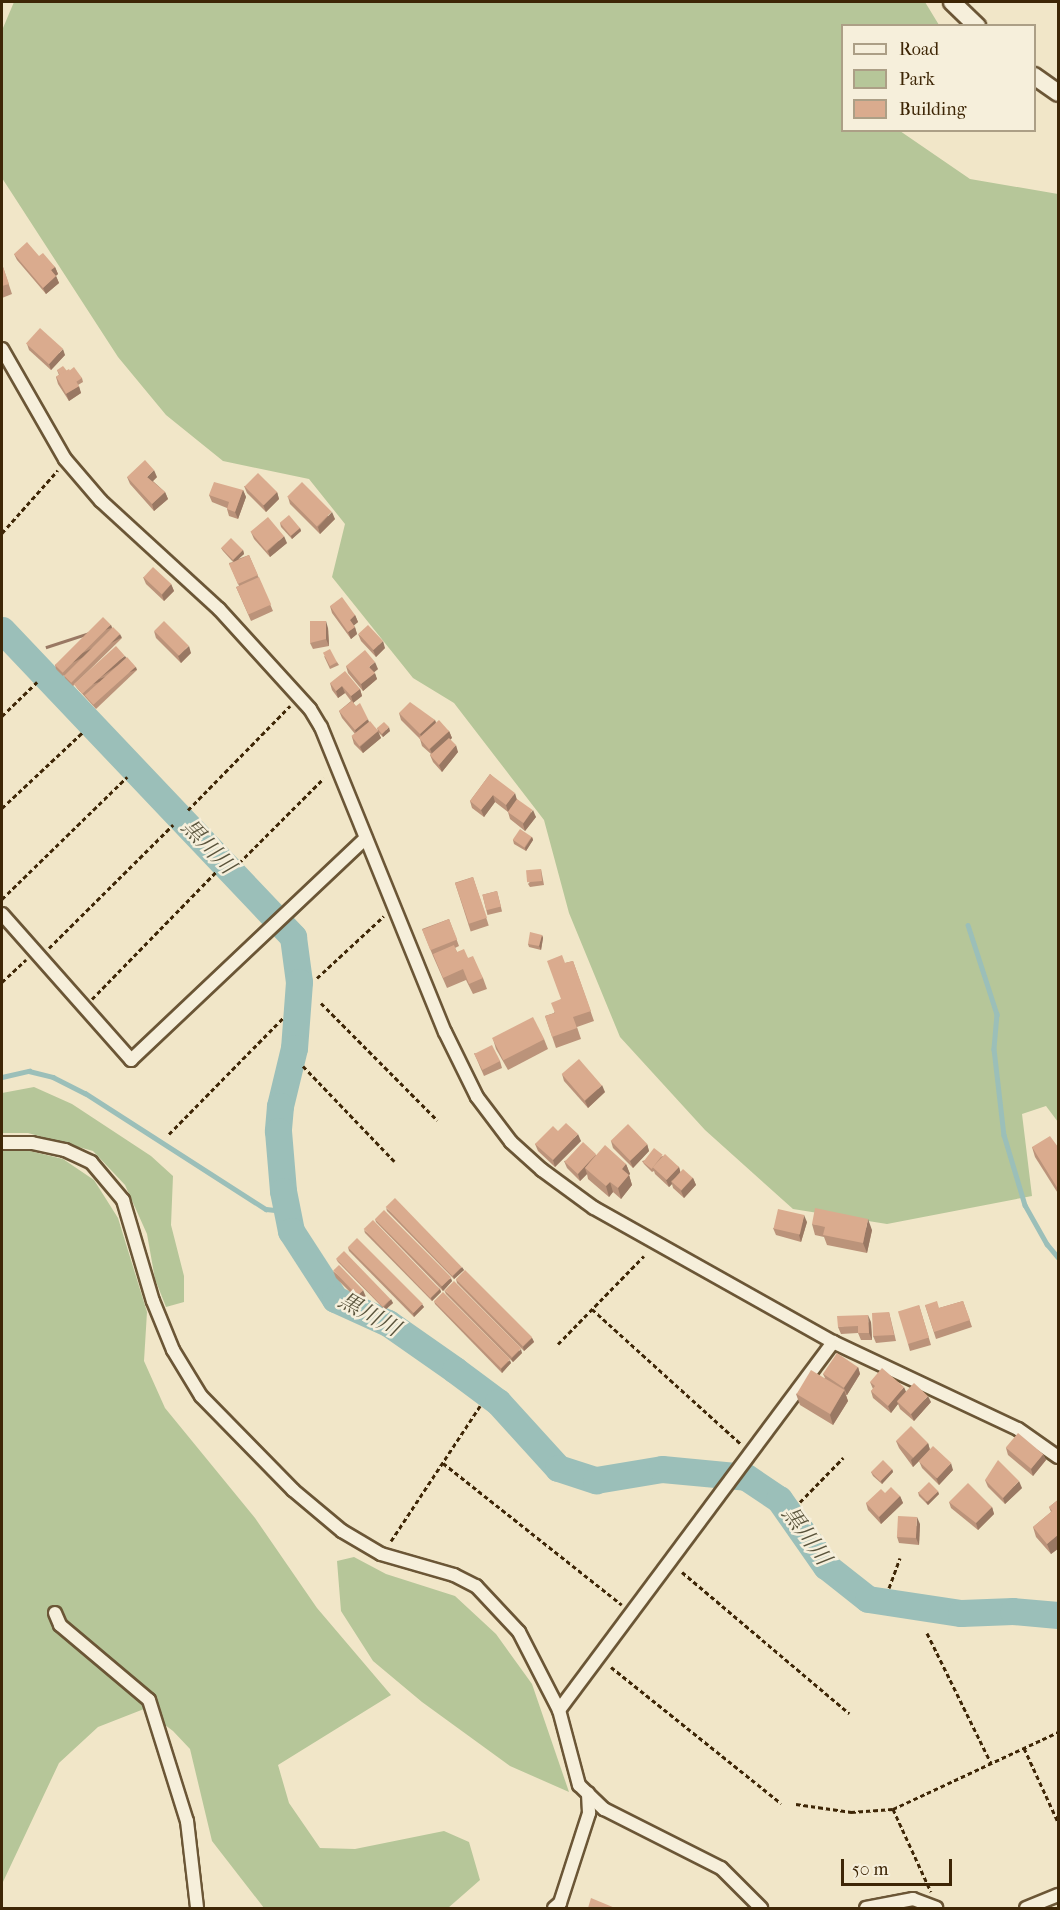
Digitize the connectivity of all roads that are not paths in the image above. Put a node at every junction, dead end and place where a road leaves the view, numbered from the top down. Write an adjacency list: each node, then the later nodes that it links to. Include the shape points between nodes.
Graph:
1 (952, 2): 2 (street)
2 (974, 24)
3 (1036, 77): 4 (street)
4 (1059, 93)
5 (2, 349): 6 (street, via 65,459 93,493 219,609 310,709)
6 (366, 838): 7 (street, via 131,1060); 9 (street, via 464,1073 511,1142 594,1209)
7 (2, 914)
8 (2, 1143): 12 (street, via 32,1143 91,1161 123,1200 153,1301 173,1350 201,1396 293,1490 342,1531 381,1554 454,1575 476,1586 519,1632)
9 (833, 1342): 10 (street, via 1018,1429); 12 (street)
10 (1059, 1457)
11 (55, 1613): 15 (street, via 60,1625 149,1700 187,1821)
12 (559, 1710): 13 (street, via 579,1785)
13 (588, 1793): 16 (street, via 589,1813 560,1903); 17 (street, via 604,1809 721,1868)
14 (1059, 1895): 20 (street)
15 (196, 1908)
16 (554, 1908)
17 (761, 1908)
18 (866, 1908): 19 (street, via 913,1899)
19 (936, 1908)
20 (1026, 1908)

